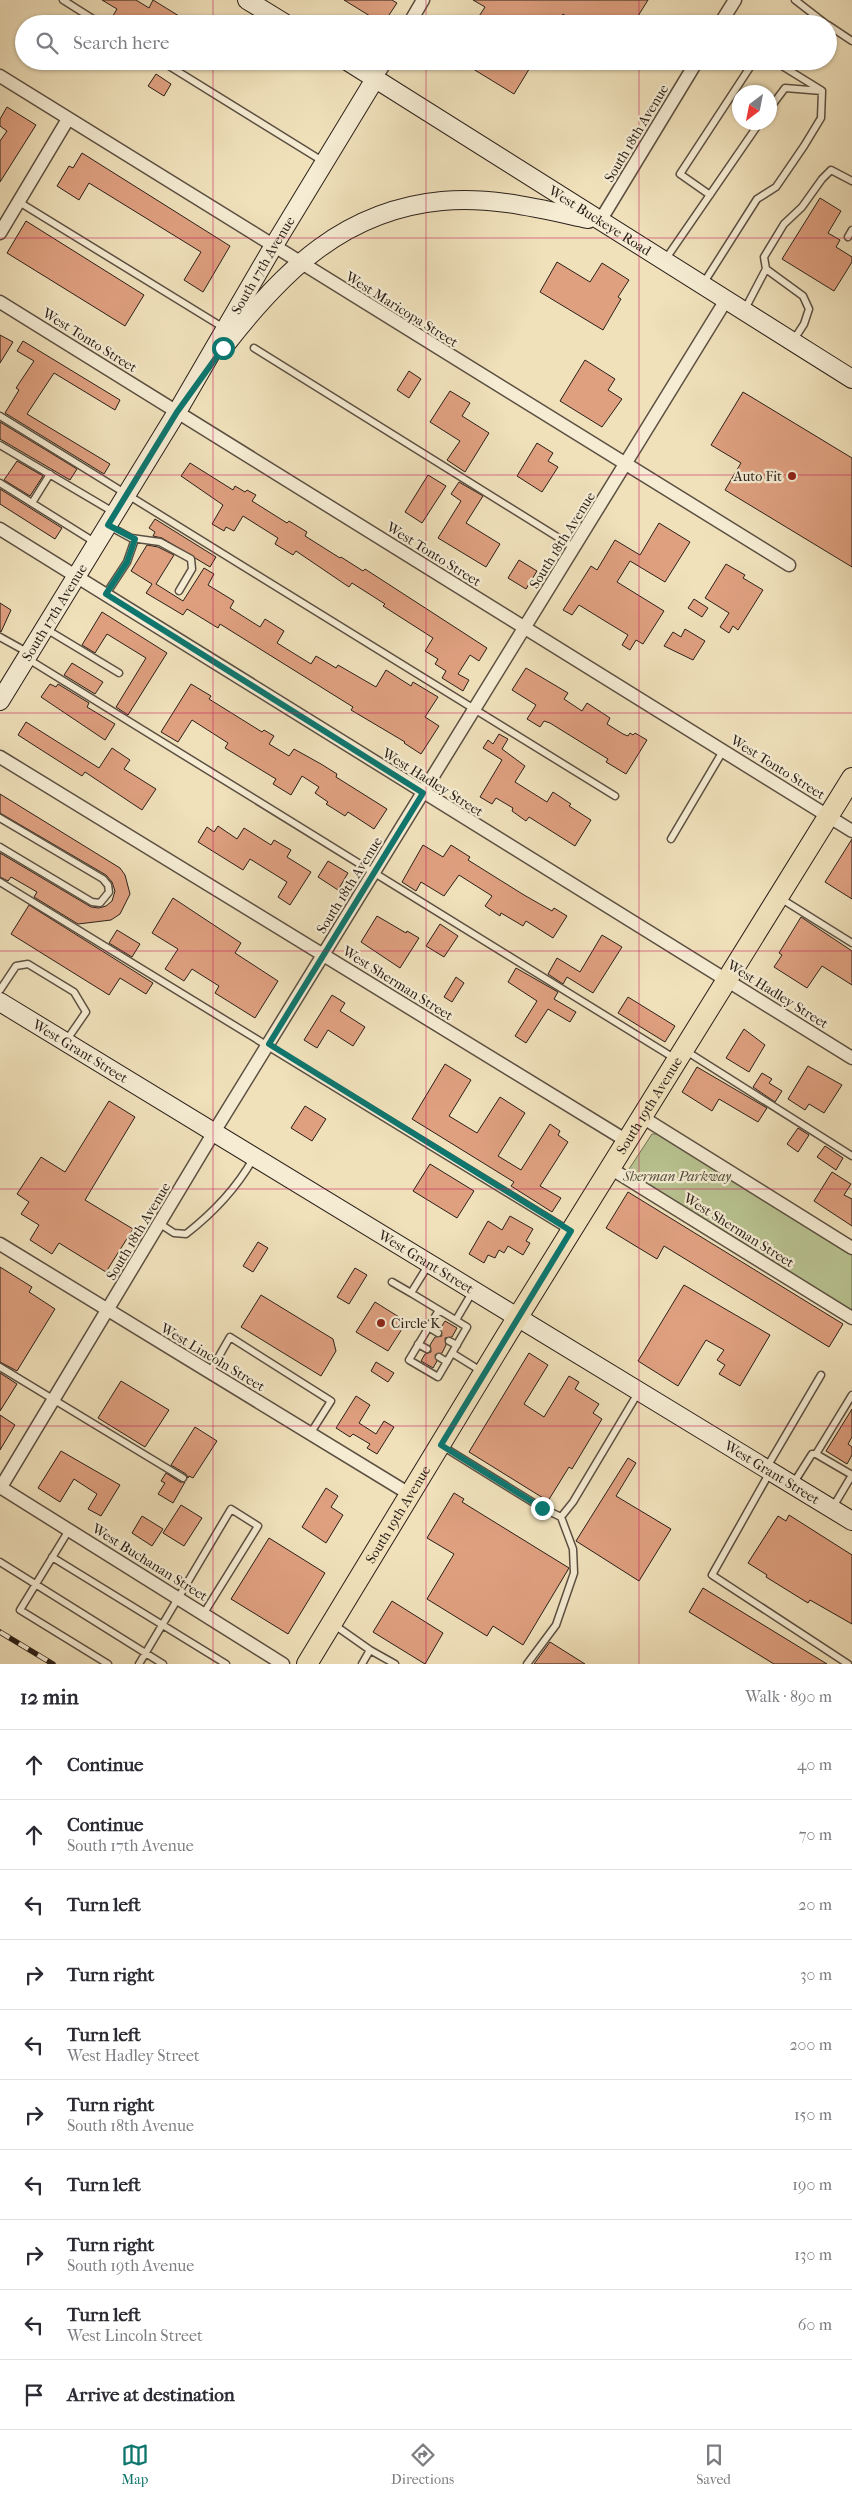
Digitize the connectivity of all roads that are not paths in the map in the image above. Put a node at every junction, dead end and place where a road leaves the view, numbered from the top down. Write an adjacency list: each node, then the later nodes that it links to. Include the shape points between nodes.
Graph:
1 (63, 0): 6 (lane)
2 (247, 0): 7 (main road)
3 (423, 0): 8 (street)
4 (735, 0): 9 (street)
5 (795, 0): 10 (lane)
6 (87, 15)
7 (271, 15)
8 (414, 15)
9 (726, 15)
10 (814, 15)
11 (837, 31): 12 (lane)
12 (852, 41)
13 (175, 70): 25 (lane)
14 (361, 70): 20 (main road, West Buckeye Road)
15 (381, 70): 20 (street, South 17th Avenue)
16 (692, 70): 29 (street, South 18th Avenue)
17 (748, 70): 27 (lane, via 680,174)
18 (788, 70): 21 (lane)
19 (0, 76): 23 (street, West Maricopa Street)
20 (376, 79): 25 (main road, South 17th Avenue); 29 (main road, West Buckeye Road)
21 (822, 91): 22 (lane, via 785,88); 37 (lane, via 821,118 804,146 776,187 756,199)
22 (777, 99)
23 (68, 119): 28 (street); 33 (street, West Maricopa Street)
24 (755, 130): 27 (lane)
25 (325, 163): 33 (main road, South 17th Avenue)
26 (852, 181): 36 (lane, via 831,170 822,179 802,207 784,224 764,257)
27 (710, 195): 34 (lane)
28 (19, 202): 31 (street); 41 (lane)
29 (600, 221): 34 (main road, West Buckeye Road); 35 (main road, via 530,206 442,201 404,208 360,224 332,238)
30 (852, 230): 32 (lane)
31 (0, 233)
32 (848, 237)
33 (273, 247): 35 (street, West Maricopa Street); 41 (main road, South 17th Avenue)
34 (664, 261): 37 (main road, West Buckeye Road)
35 (298, 263): 45 (main road, via 244,320); 48 (street, West Maricopa Street)
36 (766, 269): 40 (lane); 42 (lane, via 802,296 809,309)
37 (703, 286): 38 (main road, West Buckeye Road)
38 (726, 300): 40 (main road, West Buckeye Road); 48 (street, South 18th Avenue)
39 (0, 302): 45 (street, West Tonto Street)
40 (744, 312): 42 (main road, West Buckeye Road)
41 (225, 328): 45 (main road, South 17th Avenue)
42 (792, 342): 44 (main road, West Buckeye Road)
43 (254, 348): 57 (lane)
44 (852, 378)
45 (177, 412): 51 (main road, South 17th Avenue); 63 (street, West Tonto Street)
46 (0, 416): 51 (lane)
47 (0, 445): 49 (lane)
48 (626, 465): 57 (street, South 18th Avenue); 58 (street, West Maricopa Street)
49 (50, 474): 52 (lane); 53 (lane)
50 (0, 483): 52 (lane)
51 (127, 495): 53 (main road, South 17th Avenue); 68 (lane)
52 (32, 503): 56 (lane)
53 (112, 520): 55 (lane); 56 (main road, South 17th Avenue)
54 (0, 529): 59 (street, West Hadley Street)
55 (135, 539): 60 (lane, via 153,539 191,559 192,569); 61 (lane, via 127,562)
56 (97, 544): 59 (main road, South 17th Avenue)
57 (575, 548): 63 (street, South 18th Avenue)
58 (788, 565)
59 (77, 576): 61 (street, West Hadley Street); 62 (main road, South 17th Avenue)
60 (178, 591)
61 (106, 594): 72 (street, West Hadley Street)
62 (45, 628): 65 (main road, South 17th Avenue); 66 (lane)
63 (524, 629): 68 (street, South 18th Avenue); 69 (street, West Tonto Street)
64 (0, 637): 65 (lane)
65 (28, 656): 67 (main road, South 17th Avenue); 79 (lane)
66 (119, 673)
67 (0, 701)
68 (475, 709): 72 (street, South 18th Avenue); 73 (lane)
69 (723, 751): 74 (street, West Tonto Street); 77 (lane)
70 (0, 757): 83 (street, West Sherman Street)
71 (852, 778): 74 (main road, South 19th Avenue)
72 (423, 793): 79 (street, South 18th Avenue); 84 (street, West Hadley Street)
73 (615, 796)
74 (828, 816): 76 (street, West Tonto Street); 81 (main road, South 19th Avenue)
75 (0, 818): 78 (lane, via 103,880 109,892 100,903 92,902)
76 (852, 831)
77 (671, 839)
78 (0, 847)
79 (374, 873): 83 (street, South 18th Avenue); 89 (lane)
80 (0, 882): 88 (lane)
81 (779, 897): 82 (lane); 84 (main road, South 19th Avenue)
82 (852, 943)
83 (324, 955): 88 (street, South 18th Avenue); 93 (street, West Sherman Street)
84 (727, 981): 89 (main road, South 19th Avenue); 90 (street, West Hadley Street)
85 (0, 990): 87 (lane, via 16,966 28,964 74,992 86,1012)
86 (0, 1002): 87 (main road, West Grant Street)
87 (65, 1042): 92 (main road, West Grant Street)
88 (269, 1044): 92 (street, South 18th Avenue); 98 (lane)
89 (680, 1055): 91 (main road, South 19th Avenue); 94 (lane)
90 (852, 1058)
91 (642, 1117): 93 (main road, South 19th Avenue); 100 (street)
92 (214, 1132): 95 (main road, West Grant Street); 97 (street, South 18th Avenue)
93 (627, 1141): 96 (main road, South 19th Avenue)
94 (852, 1156)
95 (254, 1157): 97 (lane, via 242,1180 210,1216 186,1234); 101 (main road, West Grant Street)
96 (610, 1168): 98 (main road, South 19th Avenue); 108 (street, West Sherman Street)
97 (160, 1224): 105 (street, South 18th Avenue)
98 (571, 1231): 107 (main road, South 19th Avenue)
99 (0, 1244): 105 (street, West Lincoln Street)
100 (852, 1248)
101 (429, 1263): 103 (main road, West Grant Street); 104 (lane)
102 (392, 1282): 104 (lane)
103 (474, 1290): 107 (main road, West Grant Street); 109 (lane)
104 (411, 1293): 106 (lane)
105 (108, 1310): 120 (street, West Lincoln Street); 125 (street, South 18th Avenue)
106 (439, 1310): 109 (lane); 110 (lane)
107 (518, 1316): 121 (main road, South 19th Avenue); 123 (main road, West Grant Street)
108 (852, 1318)
109 (456, 1320): 114 (lane, via 467,1327)
110 (428, 1327): 111 (lane); 113 (lane)
111 (438, 1333)
112 (449, 1341): 114 (lane)
113 (418, 1344): 115 (lane); 118 (lane, via 409,1360 438,1377)
114 (457, 1346): 116 (lane)
115 (428, 1350)
116 (452, 1353): 118 (lane); 121 (lane)
117 (439, 1357): 118 (lane)
118 (447, 1362)
119 (0, 1366): 125 (lane)
120 (210, 1373): 126 (street, West Lincoln Street); 126 (lane, via 230,1337 330,1401)
121 (484, 1373): 127 (main road, South 19th Avenue)
122 (821, 1375): 129 (lane)
123 (639, 1390): 129 (main road, West Grant Street); 136 (lane, via 574,1502)
124 (852, 1395): 128 (lane)
125 (54, 1399): 131 (lane); 133 (street, South 18th Avenue)
126 (310, 1434): 134 (street, West Lincoln Street)
127 (441, 1445): 134 (main road, South 19th Avenue); 136 (lane)
128 (816, 1454): 130 (lane); 132 (lane, via 812,1454)
129 (768, 1470): 132 (main road, West Grant Street); 157 (lane, via 712,1575)
130 (852, 1475): 135 (lane)
131 (183, 1478)
132 (793, 1485): 135 (main road, West Grant Street)
133 (0, 1487): 138 (street, West Buchanan Street)
134 (411, 1495): 144 (main road, South 19th Avenue)
135 (832, 1508): 137 (main road, West Grant Street)
136 (561, 1518): 156 (lane, via 573,1549 574,1573 556,1625)
137 (852, 1521)
138 (69, 1529): 139 (lane); 142 (street, West Buchanan Street)
139 (52, 1557): 141 (lane); 145 (lane)
140 (0, 1562): 141 (lane)
141 (36, 1584): 147 (lane); 148 (lane, via 20,1610)
142 (178, 1597): 143 (street, West Buchanan Street); 143 (lane, via 231,1509 258,1526); 145 (lane)
143 (204, 1613): 152 (street, West Buchanan Street)
144 (332, 1624): 146 (lane); 153 (main road, South 19th Avenue)
145 (162, 1625): 147 (lane); 151 (lane)
146 (370, 1650): 154 (lane); 155 (lane)
147 (145, 1653): 149 (lane); 150 (lane)
148 (108, 1664)
149 (139, 1664)
150 (163, 1664)
151 (226, 1664)
152 (283, 1664)
153 (307, 1664)
154 (362, 1664)
155 (395, 1664)
156 (527, 1664)
157 (848, 1664)

